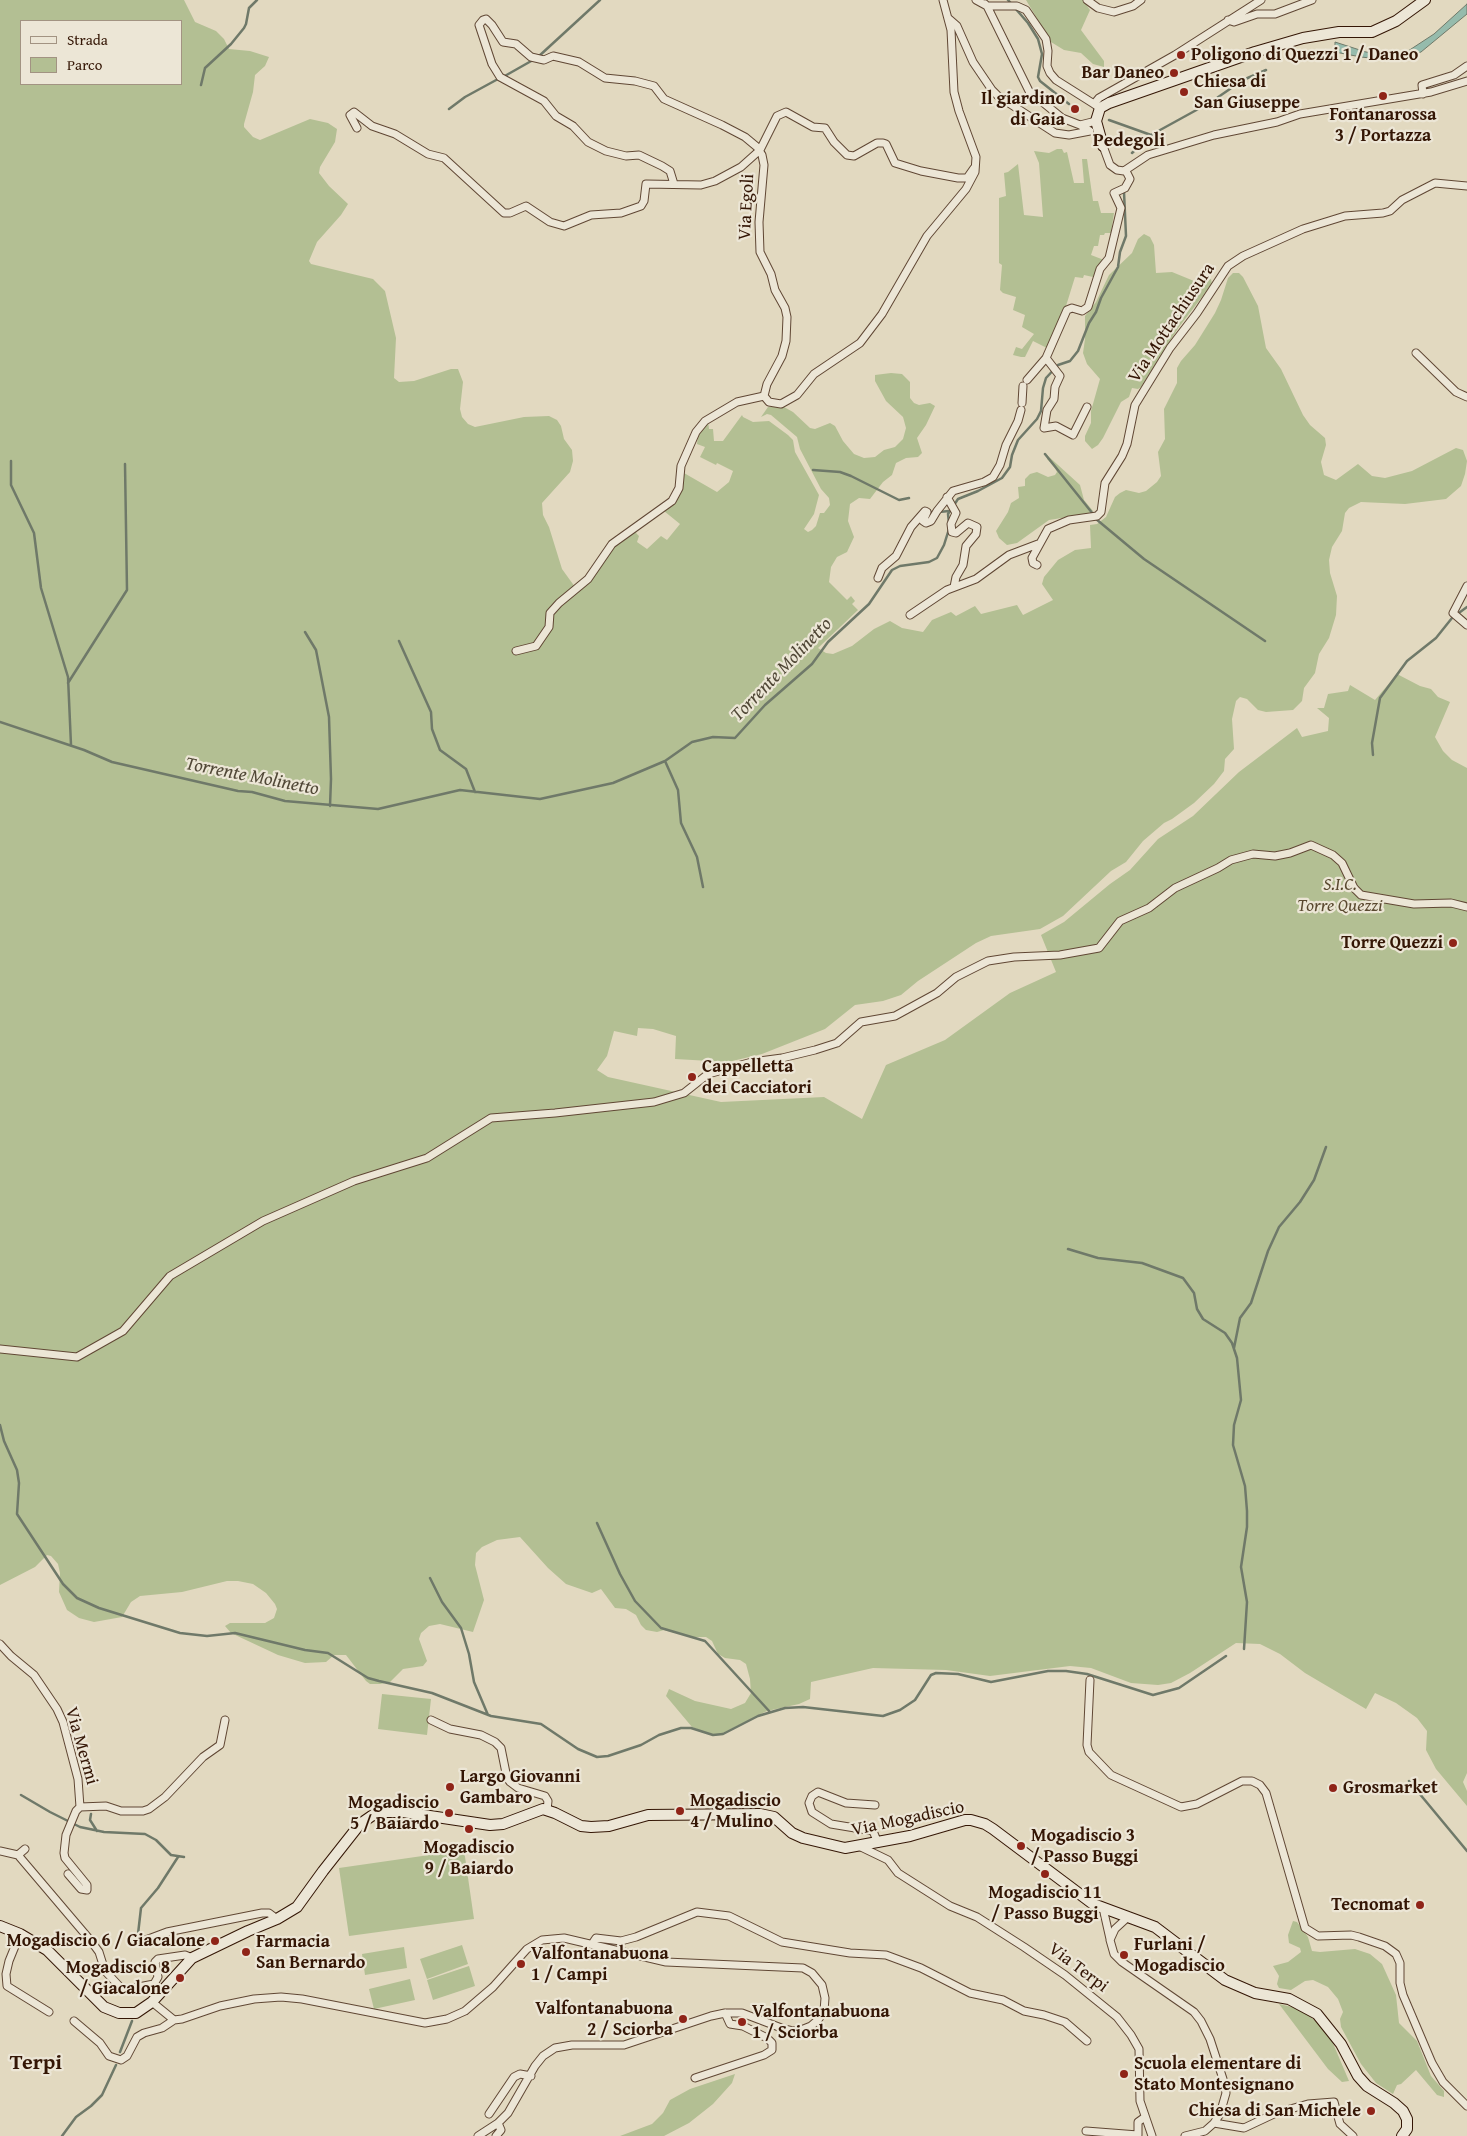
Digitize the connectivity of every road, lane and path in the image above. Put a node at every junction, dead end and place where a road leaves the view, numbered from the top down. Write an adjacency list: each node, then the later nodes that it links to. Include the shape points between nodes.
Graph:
1 (943, 0): 9 (street)
2 (976, 0): 8 (street)
3 (1087, 0): 4 (street, via 1098,8 1114,12 1134,6)
4 (1141, 0)
5 (1261, 0): 10 (street)
6 (1312, 0): 10 (street, via 1275,14 1257,14 1234,22)
7 (1425, 0): 14 (street, via 1396,21 1372,32 1324,33 1303,38)
8 (987, 4): 14 (street, via 1017,6 1030,14 1046,39 1047,66 1052,76); 16 (street, via 1030,91 1062,118)
9 (949, 19): 16 (street, via 957,26 973,62 998,96 1055,133 1069,135 1090,130); 20 (street, via 954,92 976,157)
10 (1228, 20): 14 (street, via 1175,55 1108,92)
11 (1467, 66): 13 (street, via 1454,75 1422,84)
12 (1467, 81): 13 (street)
13 (1423, 94): 21 (street, via 1300,114 1214,135 1142,157)
14 (1097, 106): 15 (street)
15 (1096, 121): 16 (street); 18 (street)
16 (1080, 125)
17 (357, 128): 22 (street, via 350,115 354,112 372,126 395,134 428,154 444,158 504,213 526,206 550,222 564,226 591,215 621,213 641,206 646,184)
18 (1103, 146): 21 (street, via 1112,167)
19 (760, 150): 20 (street, via 777,116 786,112 813,127 825,128 847,155 854,156 883,143 895,163 921,171 967,178); 22 (street, via 741,167 715,181 701,185); 22 (street, Via Egoli, via 745,137 664,99 654,86 605,78 579,62 554,56 544,60 530,57 516,44 503,42 492,25 483,20 479,26 500,77 544,101 556,116 573,126 588,142 606,151 626,156 639,155 662,166 670,171); 26 (street, Via Egoli, via 764,165 760,252 787,317 782,356)
20 (976, 166): 26 (street, via 971,181 927,236 882,314 860,344 814,374 797,395 781,404 768,402)
21 (1126, 171): 25 (street, via 1130,179 1126,188 1114,193 1121,208 1109,258 1100,270 1086,310 1070,308 1064,314)
22 (674, 184)
23 (1467, 186): 30 (street, Via Mottachiusura, via 1435,183 1383,213 1345,216 1303,229 1228,266 1170,348 1135,405 1127,444 1105,483 1101,512 1097,516 1069,520 1051,527)
24 (1416, 353): 27 (street, via 1456,392)
25 (1048, 361): 28 (street, via 1060,379 1047,410 1044,428 1056,426 1073,435); 29 (street, via 1025,383 1018,421 993,477 953,491)
26 (764, 396): 37 (street, via 737,402 705,421 696,432 681,466 679,488 672,501 612,544 588,580 550,613 549,627 536,646)
27 (1467, 397)
28 (1087, 407)
29 (947, 497): 32 (street, via 932,521 923,521 925,511 911,527 896,556 882,568); 34 (street, via 956,513 950,527 952,532 956,533 968,523 977,530 966,546)
30 (1038, 544): 31 (street, via 1032,558); 34 (street, Via Mottachiusura, via 1010,555 976,579)
31 (1037, 565)
32 (878, 578)
33 (1467, 586): 36 (street, via 1456,616)
34 (954, 587): 35 (street, Via Mottachiusura)
35 (910, 615)
36 (1467, 625)
37 (516, 651)
38 (1467, 907): 39 (street, via 1451,903 1414,904 1361,895 1342,863 1311,845 1275,856 1253,854 1231,860 1175,888 1149,908 1120,921 1099,948 988,961 956,977 937,993 896,1016 861,1022 836,1043 708,1074 684,1093 654,1102 491,1118 427,1158 354,1181 256,1226 170,1276 123,1331 77,1357)
39 (0, 1348)
40 (0, 1644): 45 (street, Via Mermi, via 34,1675 57,1709 78,1779)
41 (1090, 1680): 70 (street, via 1087,1744 1089,1752 1112,1776 1181,1807 1197,1804 1242,1782 1252,1781 1260,1785 1266,1793 1305,1928 1318,1936 1359,1937 1385,1946 1396,1954 1400,1963 1400,1987 1432,2063 1444,2082)
42 (225, 1720): 45 (street, Via Mermi, via 221,1743 149,1809 121,1811 106,1806)
43 (431, 1720): 46 (street, via 495,1742 501,1748 510,1782 518,1788 545,1796)
44 (875, 1805): 47 (street, via 846,1803 818,1792 809,1800 812,1812 822,1820 841,1827 874,1831)
45 (78, 1809): 52 (street, via 68,1830 64,1850 65,1858 87,1885 87,1890 81,1889)
46 (547, 1810): 48 (street, Via Mogadiscio, via 581,1826 591,1827 609,1826 648,1814 770,1815 803,1838 845,1848); 55 (street, via 537,1810 498,1825 472,1824 403,1812 373,1815 348,1838 297,1907)
47 (878, 1843): 48 (street, Via Mogadiscio); 53 (street, Via Mogadiscio, via 965,1820 978,1822 1084,1898)
48 (861, 1846): 72 (street, Via Terpi, via 888,1860 909,1881 958,1911 977,1918 1065,1975 1117,2017 1138,2049 1140,2101)
49 (25, 1849): 51 (street)
50 (0, 1852): 51 (street)
51 (18, 1855): 61 (street, via 97,1949 105,1971 123,1990 154,1984 158,1977 155,1962 158,1959 185,1955)
52 (68, 1874)
53 (1103, 1908): 54 (street, Via Mogadiscio); 59 (street)
54 (1128, 1917): 59 (street, via 1115,1929); 81 (street, Via Mogadiscio, via 1155,1927 1232,1984 1254,1993 1289,1999 1317,2014 1341,2044 1358,2076 1402,2111 1407,2119 1407,2129)
55 (277, 1920): 58 (street, via 269,1913 262,1913); 61 (street)
56 (0, 1926): 57 (street)
57 (20, 1934): 62 (street, via 46,1950 111,2011 136,2013); 63 (street, via 9,1961 7,1986)
58 (143, 1940)
59 (1110, 1940): 74 (street, via 1114,1954 1122,1962 1182,2002 1201,2021 1210,2039 1226,2093 1224,2106)
60 (592, 1944): 64 (street, via 666,1962 803,1968 822,1985 825,1998 820,2017 811,2026 793,2031 752,2015); 65 (street, via 564,1938 534,1944 477,2003 465,2012 432,2022 281,1997 220,2006); 67 (street, via 596,1938 621,1941 636,1937 697,1912 729,1916 782,1942 886,1955 970,1993 997,1998 1024,2011 1065,2022)
61 (192, 1958): 62 (street)
62 (152, 2002): 65 (street)
63 (49, 2012)
64 (725, 2013): 68 (street, via 624,2044 555,2048 543,2056); 69 (street, via 730,2024 743,2026 767,2038 772,2043 772,2050 764,2056)
65 (174, 2020): 66 (street, via 137,2037 127,2056 121,2060 110,2056)
66 (74, 2021)
67 (1087, 2040)
68 (531, 2076): 71 (street, via 520,2074 512,2079); 73 (street)
69 (695, 2078)
70 (1467, 2106)
71 (488, 2114)
72 (1145, 2117): 75 (street, via 1138,2122 1138,2135); 78 (street, Via Terpi)
73 (498, 2123): 76 (street); 77 (street, via 501,2130)
74 (1214, 2123): 79 (street, via 1200,2133); 80 (street, via 1244,2128 1276,2113 1308,2104 1334,2102 1340,2124)
75 (1086, 2131)
76 (478, 2136)
77 (496, 2136)
78 (1152, 2136)
79 (1185, 2136)
80 (1353, 2136)
81 (1402, 2136)

